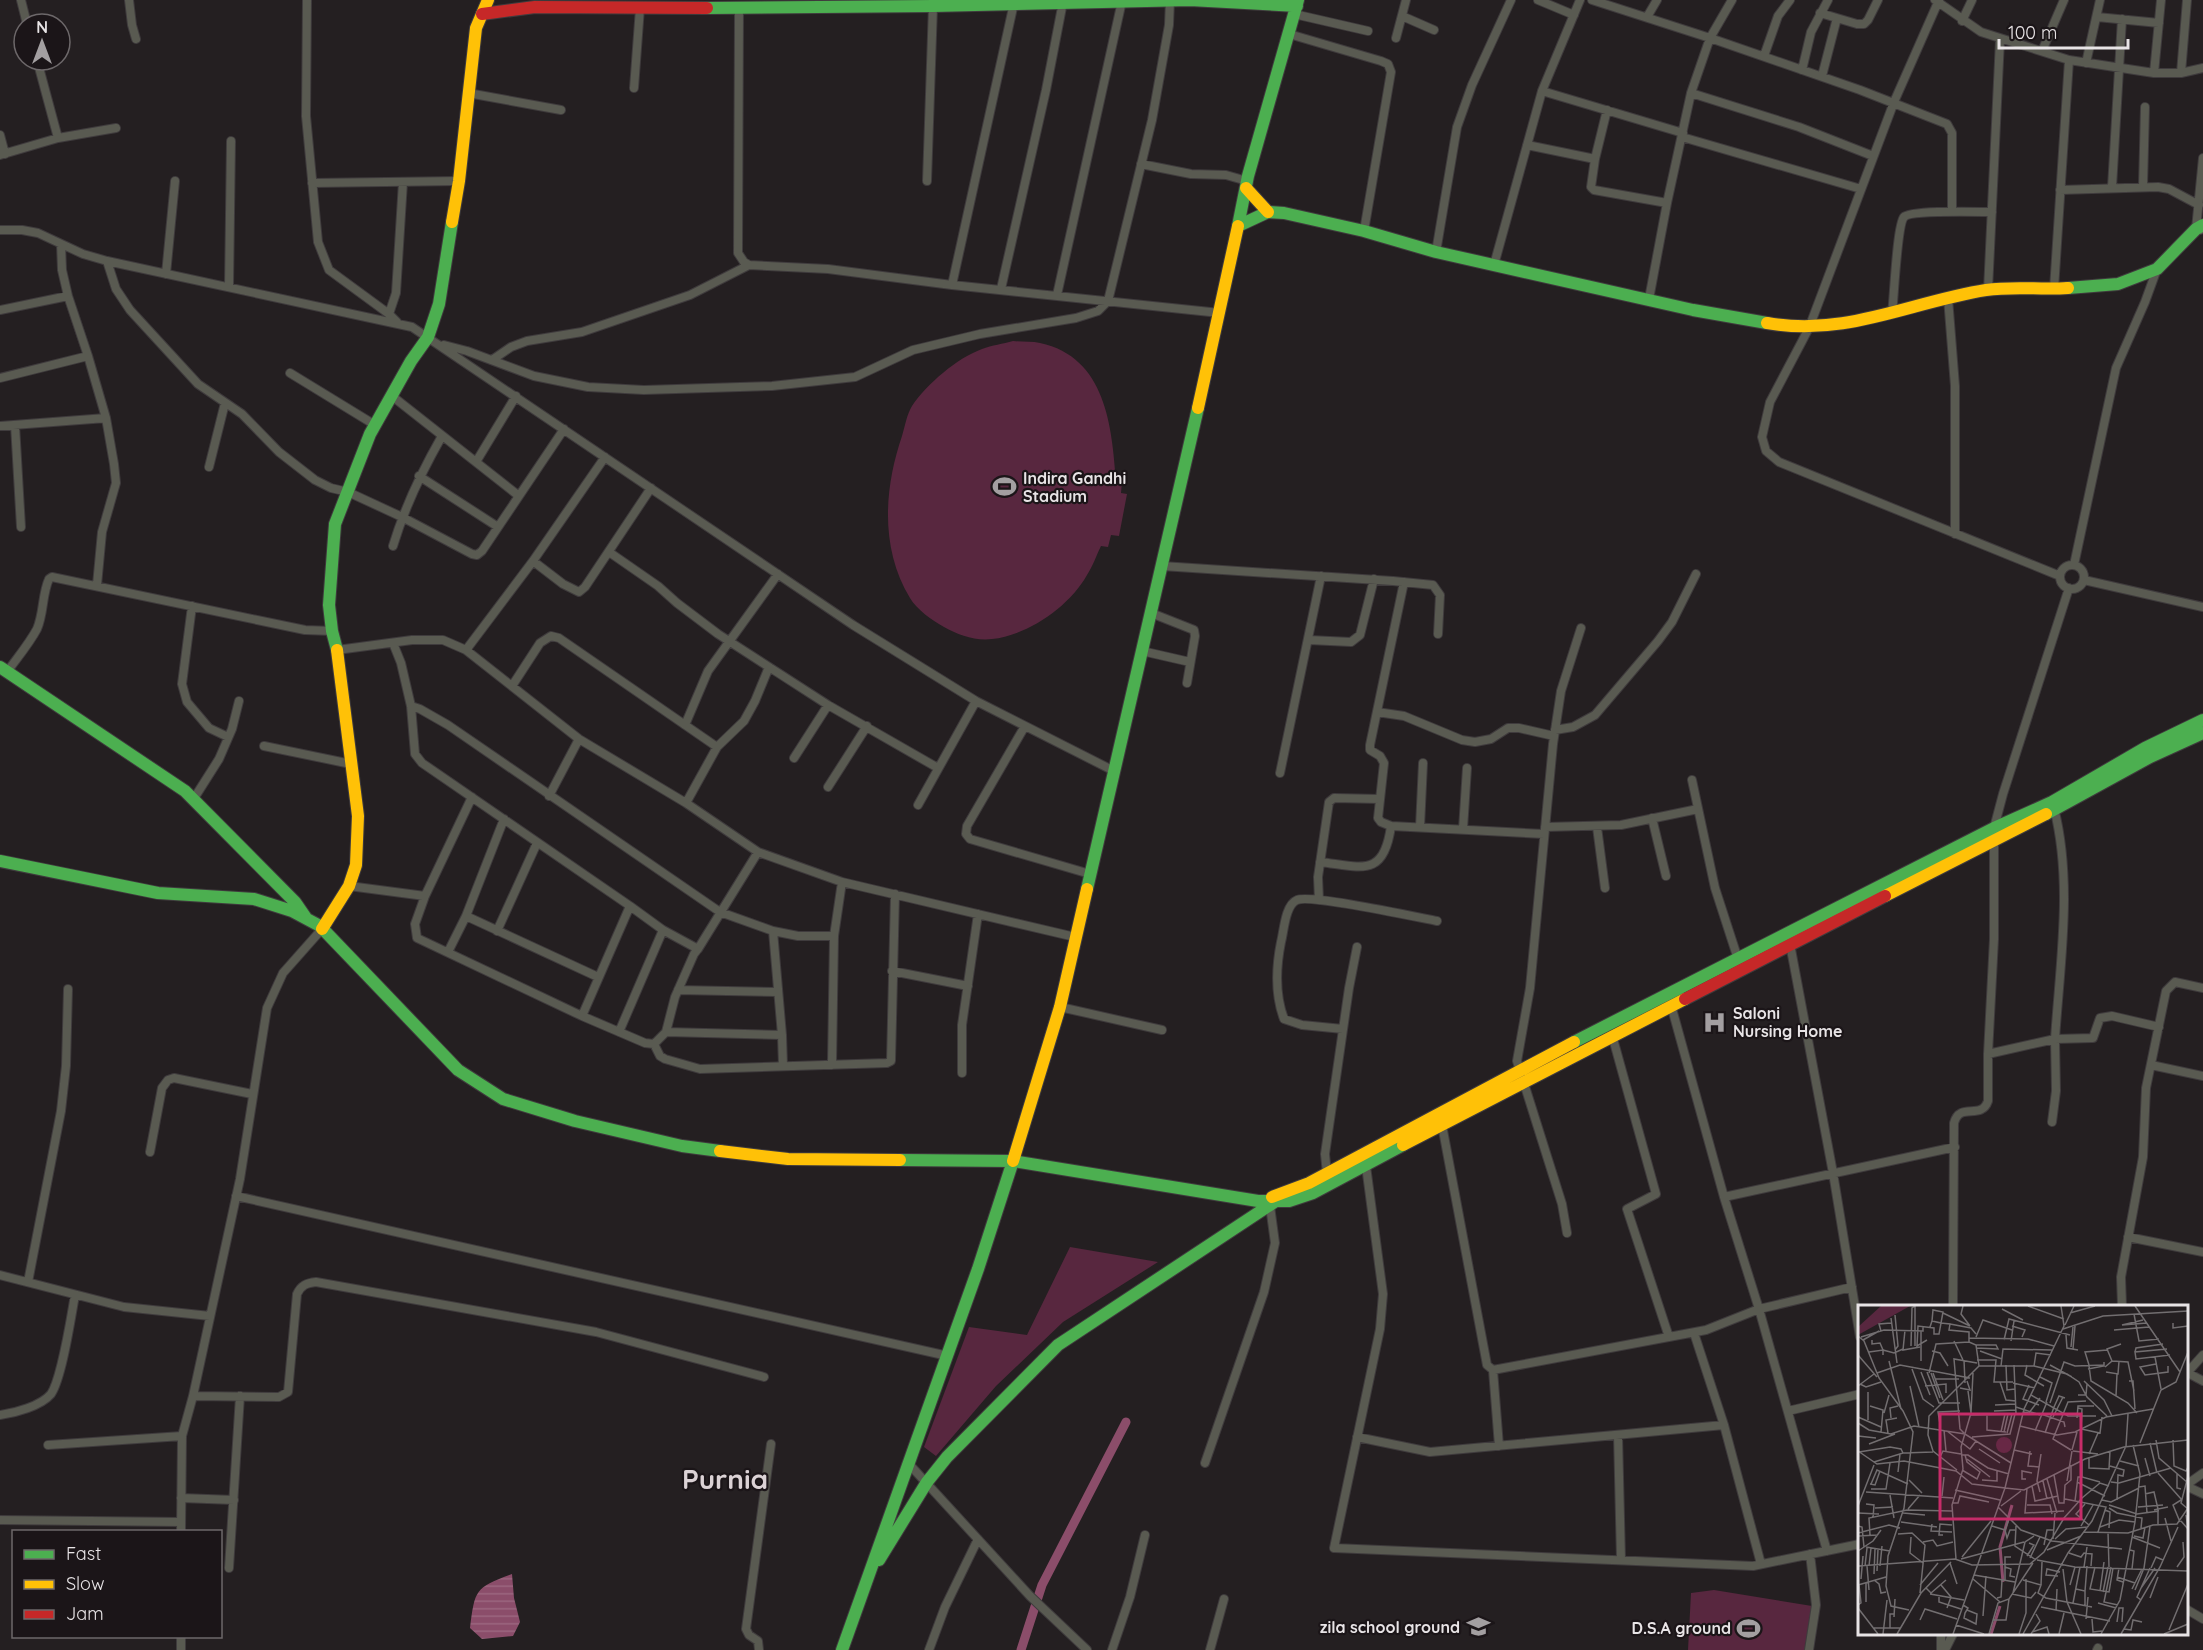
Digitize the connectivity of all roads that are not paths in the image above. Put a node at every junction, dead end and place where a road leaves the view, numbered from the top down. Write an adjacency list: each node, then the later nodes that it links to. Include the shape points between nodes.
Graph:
1 (129, 0): 45 (street)
2 (307, 0): 81 (street, via 306,116)
3 (488, 0): 31 (main road)
4 (1170, 0): 5 (main road); 21 (main road); 76 (street, via 1169,25)
5 (1190, 0): 27 (main road)
6 (1406, 0): 33 (street)
7 (1511, 0): 97 (street, via 1457,127)
8 (1538, 0): 32 (street)
9 (1580, 0): 32 (street)
10 (1592, 0): 34 (street)
11 (1657, 0): 34 (street)
12 (1732, 0): 44 (street)
13 (1790, 0): 48 (street, via 1778,16)
14 (1828, 0): 30 (street)
15 (1878, 0): 36 (street, via 1864,24)
16 (1972, 0): 38 (street)
17 (2064, 0): 47 (street)
18 (2100, 0): 35 (street)
19 (2161, 0): 39 (street)
20 (2187, 0): 55 (street)
21 (1122, 1): 23 (main road); 108 (street)
22 (1937, 1): 38 (street); 62 (street)
23 (1063, 2): 24 (main road); 105 (street)
24 (1014, 3): 26 (main road); 103 (street)
25 (508, 4): 28 (main road); 31 (main road)
26 (933, 6): 29 (main road); 78 (street)
27 (1296, 7): 41 (street); 42 (main road)
28 (640, 8): 29 (main road); 58 (street)
29 (739, 8): 99 (street, via 738,253)
30 (1820, 13): 36 (street); 53 (street)
31 (482, 14): 60 (main road, via 476,28)
32 (1574, 15): 59 (street)
33 (1402, 16): 40 (street); 43 (street)
34 (1647, 17): 44 (street)
35 (2097, 17): 37 (street); 50 (street)
36 (1837, 18): 57 (street)
37 (2122, 19): 39 (street); 51 (street)
38 (1962, 21): 46 (street)
39 (2159, 23): 56 (street)
40 (1434, 30)
41 (1368, 32)
42 (1289, 34): 82 (main road); 95 (street, via 1388,64 1391,72)
43 (1396, 38)
44 (1710, 38): 48 (street); 61 (street)
45 (136, 39)
46 (2000, 40): 47 (street); 91 (street)
47 (2042, 51): 49 (street)
48 (1764, 56): 53 (street)
49 (2068, 60): 50 (street); 86 (street)
50 (2086, 63): 51 (street)
51 (2118, 68): 56 (street); 83 (street)
52 (2203, 68): 55 (street)
53 (1802, 70): 57 (street)
54 (40, 72): 69 (street)
55 (2181, 72): 56 (street)
56 (2154, 73)
57 (1822, 76): 62 (street)
58 (634, 88)
59 (1542, 91): 65 (street); 71 (street)
60 (468, 93): 64 (street); 77 (main road)
61 (1692, 93): 68 (street); 73 (street, via 1799,127)
62 (1894, 102): 73 (street); 90 (street, via 1950,127)
63 (2145, 107): 84 (street)
64 (561, 110)
65 (1607, 110): 68 (street); 74 (street)
66 (116, 128): 69 (street)
67 (0, 135): 72 (street)
68 (1683, 135): 85 (street); 87 (street)
69 (58, 138): 72 (street)
70 (231, 141): 104 (street)
71 (1527, 145): 74 (street); 100 (street)
72 (2, 155)
73 (1873, 156): 85 (street)
74 (1595, 159): 87 (street, via 1590,181 1594,190)
75 (2203, 159): 88 (street)
76 (1141, 164): 82 (street, via 1226,176); 112 (street)
77 (459, 181): 80 (street); 119 (main road)
78 (927, 181)
79 (175, 182): 102 (street)
80 (403, 182): 81 (street); 115 (street, via 396,293)
81 (312, 183): 115 (street, via 318,242 329,270)
82 (1246, 185): 89 (main road); 92 (main road)
83 (2112, 187): 84 (street); 86 (street)
84 (2143, 187): 88 (street, via 2169,189)
85 (1861, 189): 118 (street)
86 (2060, 190): 106 (street)
87 (1667, 203): 111 (street)
88 (2199, 205): 93 (street)
89 (1268, 212): 92 (main road); 95 (main road)
90 (1952, 212): 91 (street); 116 (street, via 1921,212 1903,218)
91 (1992, 212): 107 (street)
92 (1238, 226): 114 (main road)
93 (2201, 228): 101 (main road)
94 (0, 230): 96 (street, via 38,233)
95 (1364, 231): 97 (main road)
96 (61, 244): 98 (street); 109 (street)
97 (1436, 252): 100 (main road)
98 (106, 261): 102 (street); 126 (street, via 116,289 130,310 198,384)
99 (749, 265): 103 (street, via 828,269); 121 (street, via 690,295 582,332 527,341)
100 (1494, 266): 111 (main road)
101 (2157, 270): 106 (main road, via 2118,284); 147 (street, via 2116,368)
102 (166, 273): 104 (street)
103 (952, 285): 105 (street)
104 (229, 287): 117 (street)
105 (1001, 289): 108 (street)
106 (2054, 289): 107 (main road)
107 (1988, 290): 110 (main road)
108 (1057, 295): 112 (street)
109 (68, 296): 113 (street); 120 (street)
110 (1948, 298): 116 (main road); 143 (street, via 1955,386)
111 (1649, 299): 118 (main road)
112 (1108, 301): 114 (street); 121 (street, via 1098,311 1076,318 913,350 855,377 829,381 667,389 588,387 534,376)
113 (0, 310)
114 (1220, 313): 148 (main road)
115 (389, 314): 117 (street)
116 (1892, 314): 118 (main road)
117 (397, 322): 119 (street)
118 (1809, 328): 143 (street, via 1770,402 1762,437 1766,451 1779,462)
119 (432, 340): 121 (street); 124 (main road); 125 (street)
120 (88, 356): 123 (street); 127 (street)
121 (492, 360)
122 (290, 373): 129 (street)
123 (0, 378)
124 (392, 396): 129 (main road); 132 (street)
125 (516, 396): 131 (street); 134 (street)
126 (225, 403): 135 (street); 138 (street, via 315,480)
127 (106, 418): 128 (street); 156 (street, via 116,483 102,532)
128 (15, 425): 130 (street); 141 (street)
129 (375, 425): 138 (main road)
130 (0, 426)
131 (564, 429): 133 (street); 139 (street)
132 (442, 436): 134 (street); 136 (street)
133 (605, 457): 137 (street); 146 (street)
134 (476, 462): 139 (street)
135 (209, 467)
136 (419, 476): 140 (street); 142 (street)
137 (651, 488): 145 (street); 149 (street)
138 (348, 492): 140 (street); 162 (main road, via 335,524 329,605)
139 (519, 496): 142 (street)
140 (402, 517): 142 (street, via 477,555); 144 (street)
141 (21, 527)
142 (498, 527)
143 (1956, 534): 152 (street)
144 (393, 546)
145 (609, 552): 146 (street, via 579,592); 165 (street)
146 (533, 561): 168 (street)
147 (2074, 565): 152 (street, via 2063,569); 154 (street, via 2083,571)
148 (1162, 566): 151 (street); 160 (main road)
149 (778, 574): 165 (street); 176 (street)
150 (1696, 574): 184 (street, via 1672,622 1594,715 1573,728)
151 (1321, 576): 153 (street); 164 (street)
152 (2060, 576): 157 (street)
153 (1374, 579): 155 (street); 164 (street, via 1357,639)
154 (2084, 580): 157 (street, via 2079,587); 159 (street)
155 (1404, 582): 163 (street, via 1433,585 1438,590); 179 (street)
156 (97, 585): 158 (street); 172 (street, via 49,579 36,630)
157 (2068, 588): 214 (street)
158 (192, 606): 162 (street, via 305,630); 186 (street, via 182,684 187,702 209,728)
159 (2203, 607)
160 (1151, 613): 169 (main road); 170 (street, via 1194,630)
161 (1581, 628): 184 (street, via 1561,691)
162 (332, 631): 167 (main road)
163 (1438, 634)
164 (1308, 640): 196 (street)
165 (730, 641): 171 (street); 181 (street, via 708,671)
166 (393, 643): 167 (street); 168 (street, via 443,640); 178 (street)
167 (337, 650): 192 (main road)
168 (466, 650): 174 (street)
169 (1142, 651): 170 (street); 195 (main road)
170 (1190, 662): 173 (street)
171 (769, 667): 177 (street); 189 (street, via 744,721)
172 (4, 670): 202 (main road)
173 (1187, 683)
174 (512, 686): 181 (street, via 540,643 551,636); 187 (street)
175 (239, 701): 186 (street)
176 (976, 701): 183 (street); 193 (street)
177 (828, 705): 182 (street); 190 (street)
178 (411, 706): 199 (street, via 448,725); 200 (street, via 415,754)
179 (1377, 712): 184 (street, via 1404,716 1475,742 1491,739 1508,728); 201 (street, via 1370,750 1384,763)
180 (2203, 720): 205 (main road, via 2145,748)
181 (685, 725): 189 (street)
182 (867, 726): 193 (street); 198 (street)
183 (1025, 726): 195 (street); 219 (street, via 966,834 970,839)
184 (1554, 733): 213 (street)
185 (2203, 733): 205 (main road)
186 (228, 737): 202 (street)
187 (579, 739): 199 (street); 203 (street)
188 (264, 746): 192 (street)
189 (717, 747): 203 (street)
190 (794, 758)
191 (1423, 763): 210 (street)
192 (351, 764): 222 (main road, via 358,816 356,865)
193 (938, 768): 204 (street)
194 (1467, 768): 212 (street)
195 (1114, 771): 219 (main road)
196 (1280, 773)
197 (1692, 780): 206 (street)
198 (828, 787)
199 (549, 796): 228 (street)
200 (472, 797): 208 (street); 225 (street)
201 (1380, 799): 209 (street, via 1378,818); 218 (street, via 1334,798 1329,802)
202 (193, 800): 231 (main road, via 295,902)
203 (686, 803): 216 (street)
204 (918, 805)
205 (2053, 806): 214 (main road); 261 (street, via 2061,838 2064,892)
206 (1698, 809): 207 (street); 243 (street, via 1715,888)
207 (1653, 818): 211 (street); 220 (street)
208 (504, 819): 215 (street); 230 (street)
209 (1391, 826): 210 (street); 218 (street, via 1385,853 1370,866)
210 (1420, 827): 212 (street)
211 (1597, 827): 213 (street); 223 (street)
212 (1463, 830): 213 (street)
213 (1544, 831): 268 (street, via 1530,988 1517,1061)
214 (1994, 834): 239 (main road); 243 (main road); 263 (street)
215 (537, 843): 227 (street); 235 (street)
216 (758, 852): 221 (street); 228 (street)
217 (0, 861): 231 (main road, via 158,893 254,899)
218 (1320, 862): 226 (street)
219 (1090, 874): 238 (main road)
220 (1666, 876)
221 (842, 882): 224 (street); 237 (street)
222 (349, 886): 225 (street); 233 (main road)
223 (1605, 888)
224 (895, 894): 229 (street); 244 (street)
225 (425, 896): 242 (street, via 415,924 417,938)
226 (1319, 900): 232 (street); 255 (street, via 1298,899 1288,912 1278,968 1280,1007 1288,1022)
227 (630, 906): 234 (street); 245 (street)
228 (720, 912): 236 (street); 241 (street)
229 (978, 914): 238 (street); 246 (street)
230 (466, 916): 235 (street); 242 (street)
231 (307, 919): 233 (main road)
232 (1437, 921)
233 (322, 929): 270 (street, via 283,972 267,1008); 275 (main road, via 458,1070 502,1099 682,1146 788,1159)
234 (663, 930): 241 (street); 257 (street)
235 (497, 931): 245 (street)
236 (773, 931): 237 (street); 250 (street)
237 (834, 936): 264 (street)
238 (1075, 937): 252 (main road)
239 (1790, 944): 251 (main road); 277 (street)
240 (1357, 947): 255 (street)
241 (698, 949): 249 (street)
242 (448, 952): 253 (street)
243 (1738, 959): 268 (main road)
244 (892, 971): 246 (street); 264 (street, via 891,1061)
245 (598, 977): 253 (street)
246 (968, 986): 267 (street, via 962,1025)
247 (2203, 988): 254 (street, via 2183,982 2170,986)
248 (68, 989): 286 (street, via 61,1110)
249 (678, 990): 250 (street); 258 (street)
250 (777, 992): 259 (street)
251 (1671, 1005): 260 (main road); 280 (street)
252 (1060, 1007): 256 (street); 275 (main road)
253 (582, 1016): 257 (street)
254 (2159, 1027): 261 (street, via 2112,1016 2100,1018 2093,1038); 265 (street)
255 (1343, 1029): 278 (street, via 1325,1154)
256 (1162, 1030)
257 (619, 1032): 262 (street)
258 (666, 1032): 259 (street); 262 (street)
259 (782, 1035): 266 (street)
260 (1612, 1035): 268 (main road); 295 (street, via 1656,1194 1627,1209)
261 (2055, 1039): 263 (street); 271 (street)
262 (654, 1044): 266 (street, via 660,1056 691,1068)
263 (1988, 1054): 273 (street, via 1988,1101 1980,1111 1956,1116)
264 (832, 1065): 266 (street)
265 (2151, 1065): 269 (street); 283 (street, via 2142,1157)
266 (783, 1066)
267 (962, 1073)
268 (1521, 1076): 272 (main road); 278 (main road); 282 (street, via 1562,1204)
269 (2203, 1076)
270 (252, 1094): 274 (street, via 168,1080 162,1088); 279 (street)
271 (2052, 1122)
272 (1442, 1125): 276 (main road); 298 (street, via 1487,1365)
273 (1955, 1148): 277 (street); 289 (street)
274 (150, 1152)
275 (1013, 1161): 281 (main road); 297 (main road)
276 (1366, 1166): 281 (main road, via 1313,1193); 311 (street, via 1383,1294 1380,1329)
277 (1833, 1173): 280 (street); 287 (street)
278 (1327, 1174): 281 (main road)
279 (236, 1196): 292 (street); 297 (street)
280 (1724, 1197): 291 (street)
281 (1268, 1203): 315 (street, via 1275,1243 1264,1292); 318 (main road, via 1058,1345)
282 (1567, 1233)
283 (2128, 1237): 284 (street); 290 (street, via 2121,1277)
284 (2203, 1252)
285 (0, 1275): 286 (street)
286 (28, 1282): 288 (street)
287 (1852, 1287): 291 (street); 293 (street)
288 (75, 1295): 292 (street, via 124,1307); 307 (street, via 57,1381 50,1395 37,1404)
289 (1953, 1305)
290 (2122, 1305)
291 (1759, 1309): 294 (street); 306 (street)
292 (210, 1316): 304 (street)
293 (1858, 1324)
294 (1694, 1333): 295 (street); 308 (street)
295 (1669, 1337): 298 (street)
296 (2203, 1355): 299 (street)
297 (948, 1356): 316 (main road)
298 (1493, 1370): 314 (street)
299 (2188, 1372)
300 (2188, 1374): 302 (street)
301 (764, 1377): 305 (street, via 596,1332 316,1282 307,1283 297,1294 288,1392 279,1396)
302 (2203, 1381)
303 (1858, 1394): 306 (street)
304 (193, 1396): 305 (street); 310 (street)
305 (240, 1396): 323 (street)
306 (1788, 1411): 329 (street)
307 (0, 1415)
308 (1724, 1425): 309 (street); 332 (street)
309 (1618, 1435): 314 (street); 331 (street)
310 (182, 1436): 313 (street); 322 (street)
311 (1357, 1437): 314 (street, via 1430,1452); 331 (street, via 1334,1548)
312 (771, 1444): 341 (street, via 746,1629 758,1641)
313 (48, 1445)
314 (1499, 1446)
315 (1205, 1463)
316 (909, 1464): 318 (street); 334 (main road)
317 (2203, 1473): 319 (street)
318 (927, 1482): 327 (street); 334 (main road)
319 (2188, 1485)
320 (2188, 1486): 321 (street)
321 (2203, 1494)
322 (181, 1498): 323 (street); 325 (street)
323 (234, 1500): 333 (street)
324 (0, 1520): 325 (street)
325 (181, 1527)
326 (1145, 1535): 345 (street)
327 (978, 1539): 343 (street); 344 (street)
328 (1858, 1544): 329 (street)
329 (1827, 1551): 330 (street)
330 (1810, 1554): 332 (street); 347 (street, via 1816,1605)
331 (1621, 1560): 332 (street)
332 (1761, 1564)
333 (229, 1568)
334 (870, 1574): 340 (main road)
335 (1224, 1599): 346 (street)
336 (2188, 1611): 337 (street)
337 (2203, 1619)
338 (1941, 1635): 348 (street)
339 (1952, 1635): 348 (street)
340 (843, 1645): 342 (street)
341 (759, 1650)
342 (835, 1650)
343 (928, 1650)
344 (1087, 1650)
345 (1112, 1650)
346 (1210, 1650)
347 (1809, 1650)
348 (1943, 1650)

